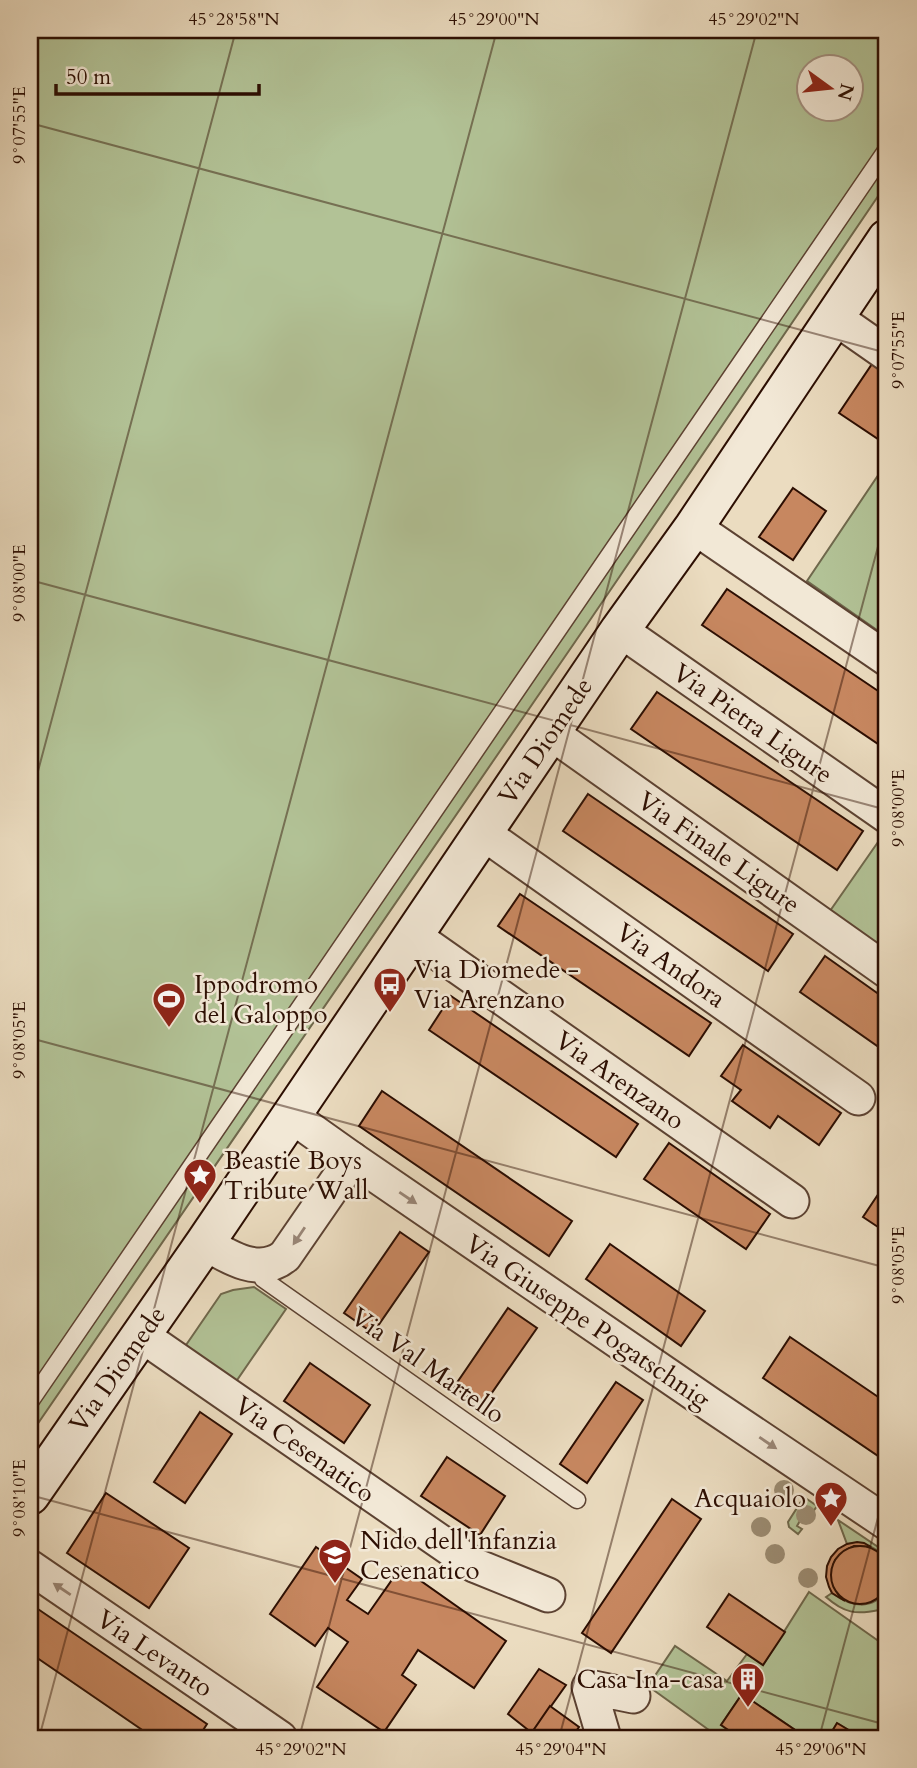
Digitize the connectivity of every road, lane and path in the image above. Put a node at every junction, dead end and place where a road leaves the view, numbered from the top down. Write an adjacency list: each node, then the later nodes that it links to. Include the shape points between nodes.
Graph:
1 (887, 149): 20 (lane)
2 (887, 240): 3 (street, Via Diomede)
3 (834, 317): 4 (street); 5 (street, Via Diomede)
4 (887, 354)
5 (694, 527): 6 (street, Via Diomede); 7 (street)
6 (620, 630): 8 (street, Via Diomede); 9 (street, Via Pietra Ligure)
7 (887, 659)
8 (551, 733): 10 (street, Via Diomede); 12 (street, Via Finale Ligure)
9 (887, 817)
10 (483, 833): 11 (street, Via Diomede); 13 (street, Via Andora)
11 (414, 936): 14 (street, Via Diomede); 16 (street, Via Arenzano)
12 (887, 971)
13 (858, 1098)
14 (290, 1115): 15 (street, Via Giuseppe Pogatschnig); 17 (street, Via Diomede)
15 (352, 1159): 18 (street, one-way to 18, via 285,1256 278,1262); 23 (street, Via Giuseppe Pogatschnig, one-way to 23)
16 (792, 1201)
17 (205, 1243): 18 (street, via 235,1261); 19 (street, Via Diomede)
18 (257, 1265): 22 (lane, Via Val Martello, via 263,1279)
19 (141, 1335): 21 (street, Via Diomede); 25 (street, Via Cesenatico, via 474,1565)
20 (30, 1402)
21 (30, 1495)
22 (577, 1500)
23 (887, 1523)
24 (30, 1567): 27 (street, Via Levanto, one-way to 24)
25 (548, 1595)
26 (633, 1696): 28 (street, via 589,1687)
27 (280, 1738)
28 (604, 1738)

